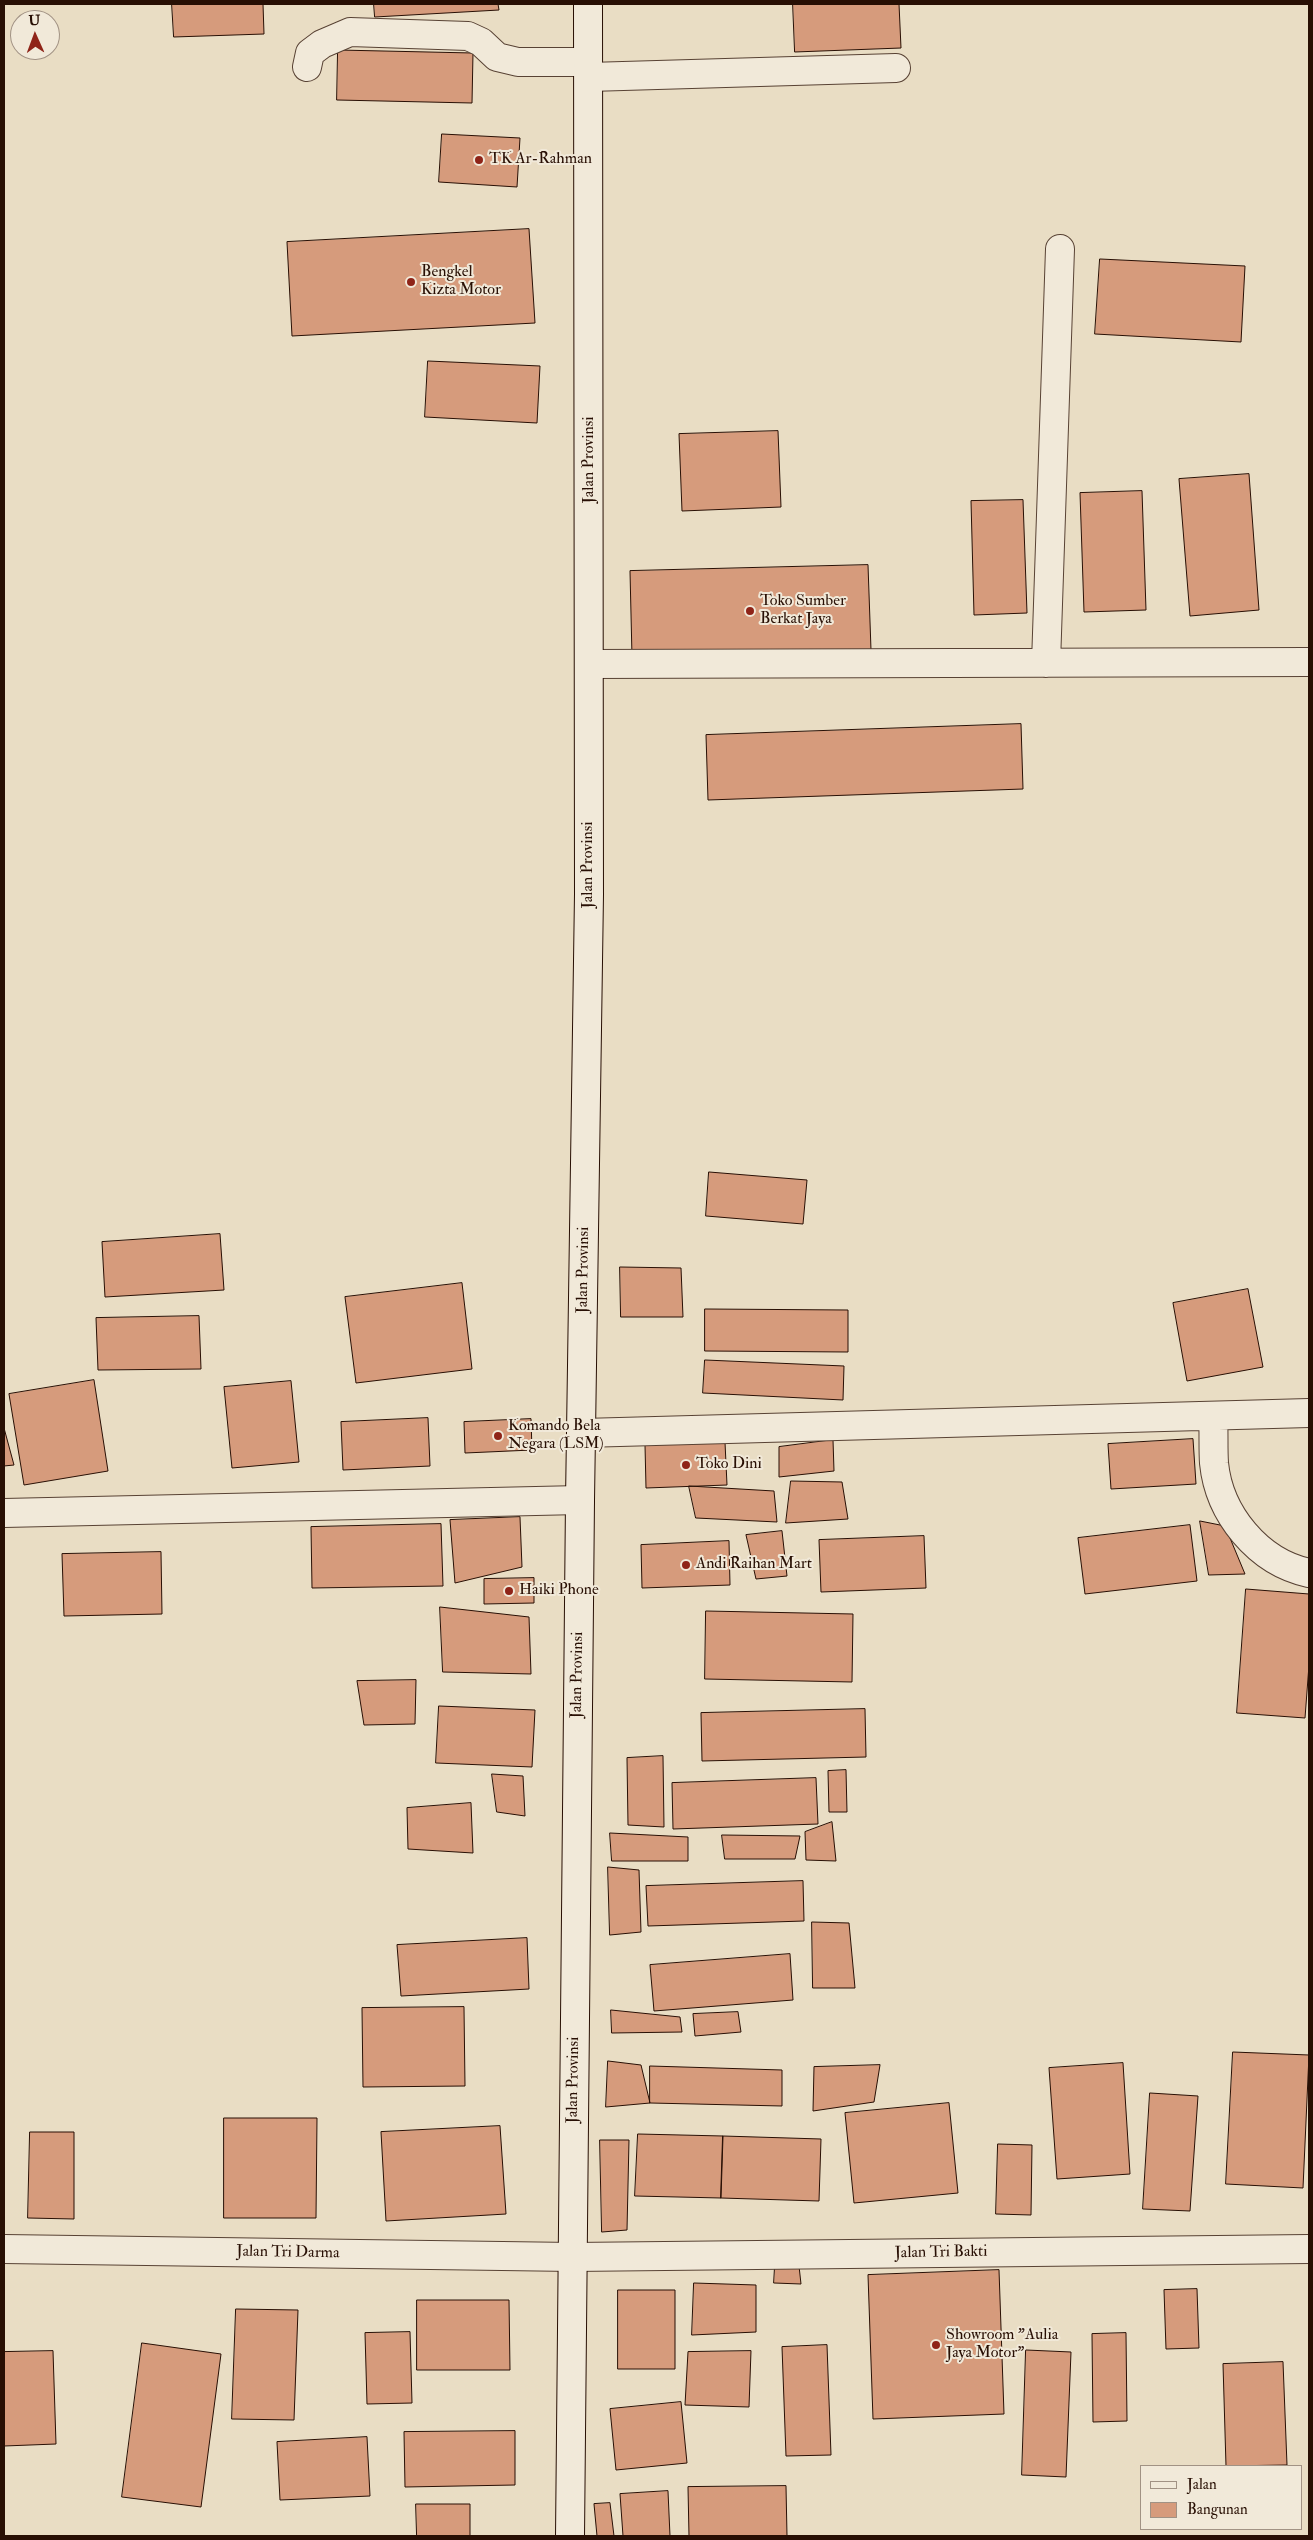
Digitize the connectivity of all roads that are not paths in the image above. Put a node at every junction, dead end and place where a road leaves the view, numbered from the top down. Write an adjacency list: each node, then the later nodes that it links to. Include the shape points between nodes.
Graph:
1 (588, 4): 4 (street, Jalan Provinsi)
2 (307, 67): 4 (street, via 310,53 350,32 468,36 481,42 497,57)
3 (896, 68): 4 (street)
4 (589, 69): 8 (street, Jalan Provinsi)
5 (1060, 249): 7 (street)
6 (1309, 662): 7 (street)
7 (1046, 663): 8 (street)
8 (590, 664): 11 (street, Jalan Provinsi)
9 (1309, 1413): 10 (street)
10 (1213, 1416): 11 (street); 14 (street, via 1214,1464 1226,1506 1236,1523 1263,1552 1281,1563)
11 (583, 1433): 12 (street, Jalan Provinsi)
12 (580, 1500): 13 (street); 17 (street, Jalan Provinsi)
13 (4, 1513)
14 (1309, 1573)
15 (4, 2249): 17 (street, Jalan Tri Darma)
16 (1309, 2249): 17 (street, Jalan Tri Bakti)
17 (573, 2257): 18 (street, Jalan Provinsi)
18 (570, 2536)

